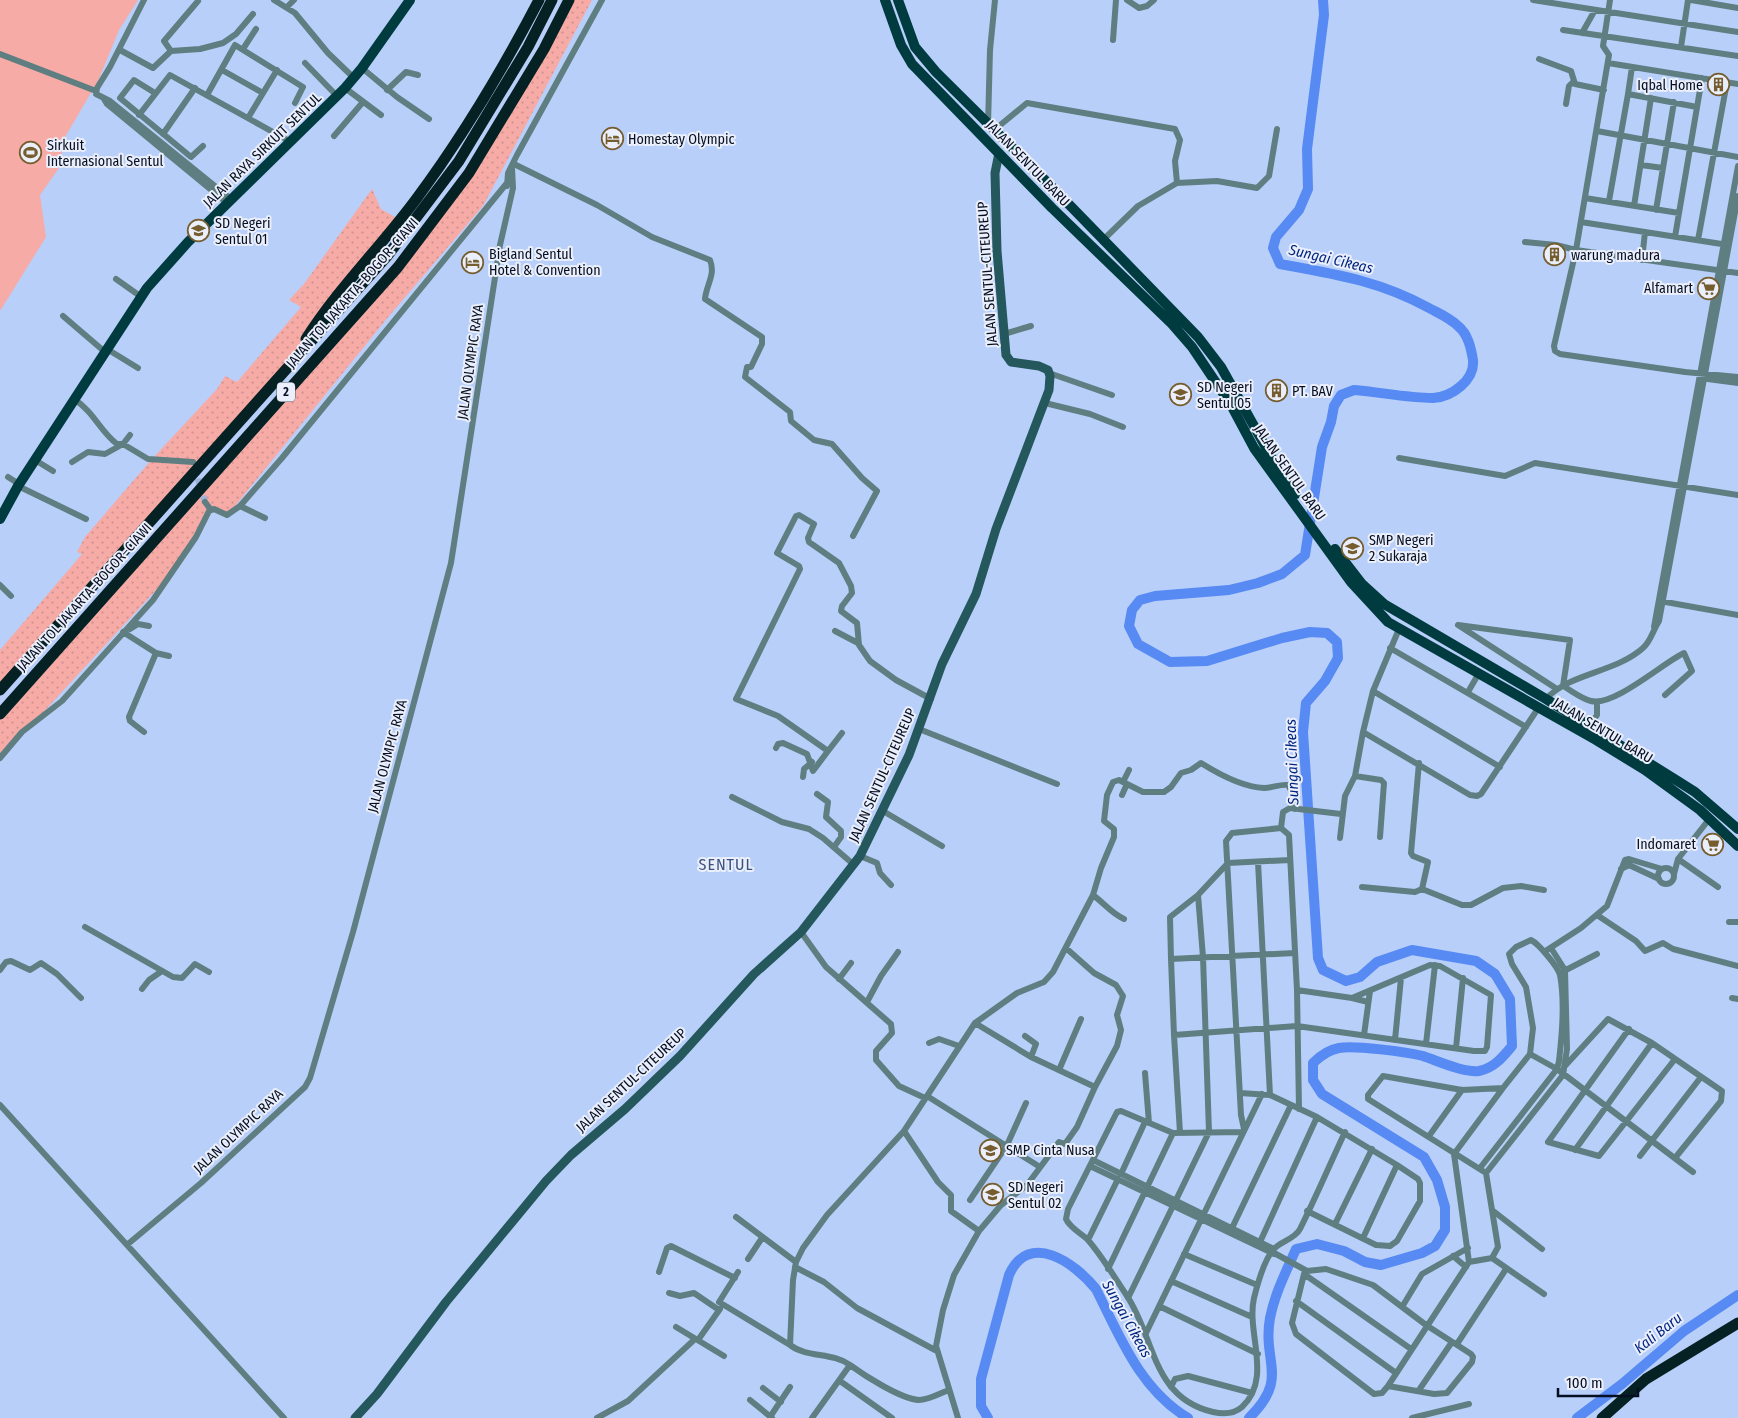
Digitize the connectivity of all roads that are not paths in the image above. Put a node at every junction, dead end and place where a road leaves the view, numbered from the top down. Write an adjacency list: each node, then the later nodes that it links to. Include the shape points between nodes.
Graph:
1 (144, 0): 34 (street)
2 (274, 0): 20 (street)
3 (294, 0): 20 (street)
4 (530, 0): 61 (highway)
5 (539, 0): 61 (highway)
6 (552, 0): 124 (highway, JALAN TOL JAKARTA–BOGOR–CIAWI / 2, via 459,161 388,255)
7 (569, 0): 176 (highway, JALAN TOL JAKARTA–BOGOR–CIAWI / 2, via 470,173 398,267)
8 (602, 0): 87 (street, JALAN OLYMPIC RAYA)
9 (885, 0): 84 (main road, JALAN SENTUL BARU, via 906,55)
10 (898, 0): 72 (main road, JALAN SENTUL BARU, via 919,53)
11 (994, 0): 72 (street, via 990,50)
12 (1116, 0): 31 (street)
13 (1127, 0): 14 (street, via 1139,8)
14 (1154, 0)
15 (1534, 0): 22 (street)
16 (1610, 0): 23 (street)
17 (1689, 0): 21 (street); 25 (street)
18 (198, 1): 35 (street, via 164,42)
19 (408, 1): 42 (main road, JALAN RAYA SIRKUIT SENTUL)
20 (287, 8): 46 (street)
21 (1738, 8)
22 (1595, 10): 23 (street); 29 (street)
23 (1609, 12): 25 (street); 30 (street)
24 (253, 14): 35 (street, via 236,34 223,43)
25 (1685, 23): 28 (street); 32 (street)
26 (256, 29): 33 (street)
27 (1563, 30): 29 (street)
28 (1738, 32)
29 (1582, 33): 30 (street)
30 (1604, 35): 32 (street); 40 (street, via 1603,46 1609,53)
31 (1113, 40)
32 (1681, 47): 37 (street)
33 (243, 49): 43 (street, via 233,46); 44 (street)
34 (120, 50): 35 (street, via 153,68); 55 (street)
35 (171, 51)
36 (0, 54): 55 (street)
37 (1738, 56)
38 (1539, 59): 48 (street, via 1571,71)
39 (305, 63): 60 (street)
40 (1608, 63): 41 (street); 54 (street)
41 (1632, 67): 47 (street); 58 (street)
42 (362, 68): 46 (main road, JALAN RAYA SIRKUIT SENTUL); 53 (street)
43 (222, 70): 57 (street); 59 (street)
44 (277, 70): 57 (street); 65 (street, via 303,87)
45 (418, 75): 53 (street, via 406,72)
46 (354, 78): 52 (main road, JALAN RAYA SIRKUIT SENTUL)
47 (1702, 78): 49 (street); 67 (street)
48 (1573, 82): 54 (street); 66 (street, via 1569,86)
49 (1727, 82): 50 (street); 83 (street)
50 (1738, 84)
51 (195, 88): 56 (street, via 170,75); 59 (street); 75 (street)
52 (345, 88): 60 (main road, JALAN RAYA SIRKUIT SENTUL); 63 (street)
53 (387, 90): 71 (street)
54 (1604, 90): 74 (street)
55 (96, 91): 98 (street)
56 (155, 93): 69 (street); 69 (street, via 134,80 120,96 121,101)
57 (263, 93): 70 (street)
58 (1628, 94): 62 (street); 76 (street)
59 (207, 95): 70 (street)
60 (337, 96): 79 (main road, JALAN RAYA SIRKUIT SENTUL)
61 (484, 97): 124 (highway, via 417,198 328,305)
62 (1651, 98): 64 (street); 78 (street)
63 (363, 102): 68 (street); 77 (street)
64 (1674, 102): 67 (street); 80 (street)
65 (295, 103)
66 (1566, 104)
67 (1697, 106): 82 (street)
68 (381, 115)
69 (139, 116): 75 (street)
70 (248, 118): 79 (street)
71 (429, 119)
72 (991, 128): 91 (street, via 1027,103 1175,129 1180,140 1175,161); 92 (main road, JALAN SENTUL BARU)
73 (1277, 128): 91 (street, via 1268,176 1257,188 1216,181)
74 (1597, 131): 76 (street); 96 (street)
75 (163, 134): 81 (street, via 191,157)
76 (1620, 135): 78 (street); 99 (street)
77 (334, 136)
78 (1645, 140): 80 (street); 86 (street)
79 (291, 142): 98 (main road, JALAN RAYA SIRKUIT SENTUL)
80 (1666, 144): 82 (street); 89 (street)
81 (203, 146)
82 (1690, 148): 83 (street); 103 (street)
83 (1713, 152): 85 (street); 109 (street)
84 (999, 153): 95 (main road, JALAN SENTUL BARU); 121 (street, JALAN SENTUL-CITEUREUP, via 995,173 996,233)
85 (1738, 157)
86 (1641, 165): 89 (street); 100 (street)
87 (513, 166): 90 (street, JALAN OLYMPIC RAYA); 93 (street, JALAN OLYMPIC RAYA); 151 (street, via 597,205 652,238 710,260 712,276 705,299 762,337 762,344 751,367 747,367 745,377 790,412 791,421 807,436 832,444 877,491)
88 (1738, 166): 107 (street)
89 (1662, 168): 102 (street)
90 (507, 183): 93 (street); 146 (street)
91 (1177, 183): 110 (street, via 1138,206)
92 (1053, 188): 95 (main road); 97 (main road, JALAN SENTUL BARU)
93 (511, 194): 336 (street, JALAN OLYMPIC RAYA, via 447,578 353,932 310,1078 305,1087 201,1183)
94 (1738, 196): 107 (street)
95 (1041, 198): 101 (main road, JALAN SENTUL BARU)
96 (1585, 198): 99 (street); 104 (street)
97 (1064, 199): 101 (main road); 110 (main road, JALAN SENTUL BARU)
98 (229, 201): 118 (main road, JALAN RAYA SIRKUIT SENTUL)
99 (1609, 202): 100 (street)
100 (1634, 206): 102 (street)
101 (1052, 208): 141 (main road, JALAN SENTUL BARU, via 1192,347 1231,405 1254,448)
102 (1656, 210): 103 (street)
103 (1679, 213): 106 (street)
104 (1581, 222): 105 (street); 113 (street)
105 (1645, 232): 106 (street); 114 (street)
106 (1675, 236): 109 (street)
107 (1728, 236): 108 (street); 112 (street)
108 (1738, 238)
109 (1698, 240): 112 (street)
110 (1102, 241): 141 (main road, JALAN SENTUL BARU, via 1198,337 1234,389)
111 (1525, 242): 113 (street)
112 (1726, 245): 115 (street)
113 (1576, 250): 114 (street); 126 (street, via 1555,351)
114 (1642, 260): 115 (street)
115 (1722, 271): 116 (street); 126 (street)
116 (1738, 273)
117 (116, 279): 118 (street)
118 (140, 296): 122 (main road, JALAN RAYA SIRKUIT SENTUL)
119 (63, 316): 122 (street)
120 (1031, 326): 121 (street)
121 (1004, 334): 125 (street, JALAN SENTUL-CITEUREUP, via 1008,359 1045,368)
122 (106, 350): 123 (street); 130 (main road, JALAN RAYA SIRKUIT SENTUL)
123 (138, 368)
124 (288, 368): 169 (highway, JALAN TOL JAKARTA–BOGOR–CIAWI / 2)
125 (1049, 373): 129 (street); 131 (street, JALAN SENTUL-CITEUREUP)
126 (1703, 375): 127 (street); 128 (street); 143 (street)
127 (1738, 377)
128 (1738, 383)
129 (1112, 395)
130 (74, 399): 134 (street, via 91,412 113,441); 136 (main road, JALAN RAYA SIRKUIT SENTUL)
131 (1046, 403): 132 (street); 173 (street, JALAN SENTUL-CITEUREUP, via 996,529 976,594 942,664)
132 (1124, 427)
133 (130, 435): 134 (street)
134 (123, 444): 137 (street, via 105,454 88,452); 138 (street, via 148,459)
135 (1399, 458): 143 (street, via 1505,476 1535,463)
136 (35, 460): 139 (street); 142 (main road, JALAN RAYA SIRKUIT SENTUL)
137 (72, 462)
138 (193, 462)
139 (53, 470)
140 (8, 477): 142 (street)
141 (1280, 477): 152 (main road, JALAN SENTUL BARU)
142 (19, 485): 149 (main road, JALAN RAYA SIRKUIT SENTUL); 150 (street)
143 (1681, 486): 144 (street); 155 (street)
144 (1738, 495)
145 (205, 502): 147 (street)
146 (240, 506): 147 (street, via 227,515); 148 (street)
147 (210, 510): 160 (street, via 196,537 153,600)
148 (265, 518)
149 (0, 519)
150 (86, 520)
151 (854, 536)
152 (1333, 552): 158 (main road, JALAN SENTUL BARU, via 1361,595 1388,622); 165 (main road, JALAN SENTUL BARU, via 1384,604)
153 (0, 585): 154 (street)
154 (11, 596)
155 (1660, 601): 156 (street); 168 (street, via 1646,646 1611,668)
156 (1738, 615)
157 (150, 626): 160 (street, via 136,624)
158 (1399, 628): 162 (street); 167 (main road, JALAN SENTUL BARU)
159 (835, 631): 161 (street)
160 (125, 634): 163 (street); 186 (street, via 62,701 22,732)
161 (858, 643): 173 (street, via 863,654 881,670); 185 (street, via 857,623 841,609 852,588 839,563 809,541 814,526 812,522 796,516 777,553 800,569 736,699 778,716)
162 (1390, 648): 170 (street); 171 (street)
163 (156, 653): 164 (street); 180 (street, via 129,717)
164 (169, 656)
165 (1481, 662): 166 (main road, JALAN SENTUL BARU); 167 (main road)
166 (1492, 668): 167 (main road); 175 (main road, JALAN SENTUL BARU)
167 (1480, 674): 171 (street); 175 (main road, JALAN SENTUL BARU)
168 (1560, 687): 168 (street, via 1570,640 1458,625); 174 (street); 175 (street)
169 (0, 690)
170 (1373, 691): 181 (street); 189 (street)
171 (1468, 692): 178 (street)
172 (1665, 695): 174 (street, via 1692,671 1684,653 1642,682)
173 (931, 699): 179 (street, JALAN SENTUL-CITEUREUP)
174 (1597, 702): 177 (street, via 1597,714)
175 (1543, 703): 177 (main road, JALAN SENTUL BARU); 178 (street); 183 (main road, JALAN SENTUL BARU)
176 (0, 714)
177 (1589, 726): 183 (main road, JALAN SENTUL BARU)
178 (1526, 727): 189 (street)
179 (919, 729): 195 (street); 200 (street, JALAN SENTUL-CITEUREUP)
180 (144, 732)
181 (1363, 732): 188 (street); 192 (street)
182 (842, 734): 185 (street)
183 (1598, 736): 190 (main road, JALAN SENTUL BARU)
184 (776, 748): 187 (street, via 785,743 808,754)
185 (828, 751): 187 (street, via 814,771)
186 (0, 758)
187 (812, 762): 193 (street, via 804,770)
188 (1419, 763): 189 (street, via 1470,795 1477,796); 223 (street, via 1411,853 1428,860)
189 (1500, 767)
190 (1646, 767): 202 (main road, JALAN SENTUL BARU); 204 (main road, JALAN SENTUL BARU, via 1695,792)
191 (1129, 770): 194 (street)
192 (1355, 776): 201 (street, via 1346,790); 205 (street, via 1384,783)
193 (804, 777)
194 (1125, 783): 197 (street); 199 (street, via 1143,792 1167,791 1181,773 1200,763 1253,786 1273,788 1288,785); 226 (street, via 1113,782 1107,795 1104,821 1113,827 1115,834)
195 (1057, 784)
196 (817, 794): 209 (street, via 828,802 825,815 842,833)
197 (1122, 794)
198 (732, 797): 209 (street, via 782,822 809,829)
199 (1296, 809): 201 (street); 203 (street, via 1282,812)
200 (883, 811): 207 (street); 210 (street, JALAN SENTUL-CITEUREUP)
201 (1341, 814): 206 (street)
202 (1710, 818): 208 (main road, JALAN SENTUL BARU); 211 (street)
203 (1281, 828): 212 (street, via 1289,835); 214 (street, via 1228,835)
204 (1738, 829)
205 (1380, 837)
206 (1340, 838)
207 (942, 846)
208 (1738, 846)
209 (834, 847): 215 (street)
210 (860, 856): 215 (street, JALAN SENTUL-CITEUREUP); 220 (street, via 877,863 880,873)
211 (1678, 859): 216 (street); 218 (street); 222 (street)
212 (1290, 860): 213 (street); 237 (street)
213 (1258, 862): 214 (street); 238 (street)
214 (1228, 863): 225 (street); 240 (street)
215 (853, 864): 232 (street, JALAN SENTUL-CITEUREUP)
216 (1664, 868): 217 (street, via 1629,859); 218 (street); 219 (street)
217 (1621, 869): 219 (street, via 1629,866); 227 (street, via 1613,896)
218 (1674, 874): 219 (street, via 1668,883)
219 (1659, 879)
220 (892, 885)
221 (1362, 887): 223 (street, via 1408,892)
222 (1718, 888)
223 (1422, 889): 224 (street, via 1462,906 1471,906 1502,888 1522,886)
224 (1544, 890)
225 (1198, 895): 241 (street); 242 (street, via 1170,917)
226 (1093, 896): 228 (street); 234 (street)
227 (1597, 915): 233 (street); 245 (street, via 1636,941 1643,951 1663,943 1673,949)
228 (1124, 919)
229 (1728, 922): 230 (street)
230 (1738, 922)
231 (85, 927): 247 (street)
232 (801, 932): 250 (street, via 823,964); 387 (street, JALAN SENTUL-CITEUREUP, via 754,974 680,1056 546,1181 446,1302)
233 (1551, 948): 235 (street); 249 (street)
234 (1067, 950): 261 (street, via 1044,982 1016,993); 287 (street, via 1094,973 1116,985 1123,994 1117,1015 1121,1030 1117,1046)
235 (1543, 951): 249 (street); 278 (street, via 1533,941 1527,940 1509,954 1528,994 1533,1028)
236 (898, 952): 258 (street)
237 (1295, 953): 238 (street); 254 (street)
238 (1263, 954): 240 (street); 263 (street)
239 (1597, 954): 249 (street)
240 (1233, 956): 241 (street); 265 (street)
241 (1203, 958): 242 (street); 266 (street)
242 (1171, 959): 267 (street)
243 (851, 963): 250 (street)
244 (1435, 965): 251 (street); 252 (street); 273 (street)
245 (1738, 966)
246 (0, 970): 256 (street, via 11,961 30,970 41,963)
247 (162, 971): 248 (street, via 180,978 195,964); 253 (street, via 148,980)
248 (209, 972)
249 (1562, 972): 276 (street); 282 (street, via 1561,1046)
250 (839, 978): 258 (street)
251 (1401, 978): 255 (street); 270 (street)
252 (1464, 978): 275 (street); 275 (street, via 1491,995 1487,1047 1482,1052)
253 (142, 989)
254 (1297, 990): 257 (street); 262 (street)
255 (1370, 991): 257 (street); 259 (street)
256 (81, 998)
257 (1352, 998): 259 (street)
258 (868, 1002): 294 (street, via 893,1026 892,1033 876,1051 876,1060 899,1086)
259 (1368, 1002): 268 (street)
260 (1081, 1019): 283 (street)
261 (975, 1023): 274 (street); 279 (street)
262 (1297, 1026): 263 (street); 268 (street); 299 (street)
263 (1267, 1029): 265 (street); 293 (street)
264 (1629, 1029): 272 (street); 277 (street, via 1606,1019); 289 (street)
265 (1237, 1031): 266 (street); 291 (street)
266 (1205, 1033): 267 (street); 305 (street)
267 (1174, 1035): 307 (street)
268 (1364, 1035): 270 (street)
269 (1025, 1036): 279 (street, via 1036,1044)
270 (1395, 1040): 273 (street)
271 (928, 1043): 274 (street, via 939,1039)
272 (1652, 1043): 280 (street); 298 (street)
273 (1426, 1044): 275 (street)
274 (959, 1046): 294 (street)
275 (1456, 1048)
276 (1567, 1049): 277 (street); 281 (street)
277 (1577, 1052): 281 (street)
278 (1530, 1054): 282 (street); 288 (street)
279 (1031, 1057): 283 (street)
280 (1675, 1059): 286 (street); 301 (street)
281 (1564, 1067): 285 (street)
282 (1557, 1069): 285 (street); 319 (street)
283 (1059, 1070): 287 (street)
284 (1145, 1073): 302 (street)
285 (1563, 1075): 289 (street); 319 (street)
286 (1701, 1077): 309 (street); 315 (street, via 1722,1091 1721,1101)
287 (1095, 1088): 318 (street, via 1077,1127 1065,1144 1059,1142)
288 (1502, 1088): 290 (street); 313 (street)
289 (1585, 1089): 298 (street); 312 (street, via 1548,1140)
290 (1462, 1090): 308 (street); 308 (street, via 1383,1076 1379,1078 1368,1099)
291 (1240, 1093): 292 (street); 304 (street)
292 (1262, 1094): 293 (street); 304 (street)
293 (1270, 1095): 297 (street)
294 (926, 1097): 303 (street); 310 (street)
295 (0, 1104): 336 (street)
296 (1026, 1104): 310 (street)
297 (1291, 1105): 299 (street); 330 (street)
298 (1606, 1106): 301 (street); 312 (street)
299 (1299, 1109): 300 (street)
300 (1317, 1117): 306 (street); 335 (street)
301 (1626, 1121): 309 (street); 312 (street, via 1599,1156)
302 (1147, 1123): 307 (street); 316 (street, via 1122,1111 1117,1112); 321 (street)
303 (904, 1131): 331 (street, via 938,1182 952,1195 951,1211); 345 (street, via 827,1215 803,1248)
304 (1244, 1131): 305 (street); 328 (street)
305 (1210, 1132): 307 (street); 324 (street)
306 (1346, 1132): 311 (street); 326 (street)
307 (1176, 1133): 322 (street)
308 (1429, 1136): 313 (street)
309 (1651, 1140): 314 (street); 315 (street)
310 (1007, 1145): 318 (street); 323 (street)
311 (1372, 1149): 317 (street); 329 (street)
312 (1575, 1150)
313 (1454, 1154): 319 (street); 337 (street)
314 (1640, 1156)
315 (1674, 1158): 320 (street)
316 (1092, 1163): 321 (street); 334 (street, via 1066,1219)
317 (1397, 1165): 333 (street); 333 (street, via 1418,1179 1422,1192 1420,1201 1395,1243 1376,1245)
318 (1040, 1167): 331 (street, via 1027,1185 1001,1205)
319 (1483, 1170): 325 (street)
320 (1694, 1172)
321 (1120, 1177): 322 (street); 334 (street)
322 (1146, 1189): 324 (street); 346 (street)
323 (970, 1200)
324 (1174, 1203): 328 (street); 354 (street)
325 (1492, 1210): 338 (street); 342 (street, via 1498,1247)
326 (1307, 1211): 329 (street); 339 (street, via 1297,1233)
327 (736, 1217): 332 (street)
328 (1202, 1217): 330 (street); 339 (street); 340 (street)
329 (1335, 1224): 333 (street)
330 (1232, 1228): 335 (street)
331 (979, 1231): 369 (street, via 953,1280)
332 (762, 1238): 343 (street); 345 (street)
333 (1363, 1238)
334 (1088, 1240): 346 (street)
335 (1260, 1242): 339 (street)
336 (128, 1244): 386 (street)
337 (1468, 1248): 341 (street); 344 (street)
338 (1542, 1249)
339 (1274, 1252): 348 (street); 351 (street)
340 (1184, 1254): 350 (street); 351 (street)
341 (1453, 1256): 344 (street); 357 (street, via 1422,1274)
342 (1492, 1258): 344 (street); 347 (street)
343 (748, 1259)
344 (1468, 1264): 361 (street)
345 (796, 1265): 367 (street); 369 (street, via 857,1308)
346 (1108, 1269): 354 (street)
347 (1506, 1269): 353 (street); 366 (street)
348 (1304, 1271): 355 (street); 357 (street, via 1326,1269 1353,1277 1373,1286); 368 (street)
349 (659, 1272): 358 (street, via 667,1248 671,1246 737,1275 719,1302)
350 (1171, 1281): 356 (street); 359 (street)
351 (1257, 1285): 359 (street)
352 (669, 1293): 358 (street, via 680,1296 694,1292)
353 (1544, 1294)
354 (1128, 1298): 364 (street)
355 (1296, 1301): 373 (street); 376 (street, via 1292,1323 1296,1334 1374,1394 1382,1393)
356 (1159, 1306): 364 (street); 370 (street)
357 (1402, 1307): 361 (street)
358 (721, 1308): 365 (street); 367 (street)
359 (1252, 1317): 370 (street)
360 (1738, 1323): 393 (highway, via 1646,1379)
361 (1426, 1325): 366 (street); 368 (street)
362 (676, 1327): 365 (street)
363 (1738, 1332): 394 (highway, via 1651,1384)
364 (1146, 1333): 377 (street, via 1157,1367)
365 (696, 1340): 371 (street); 388 (street, via 628,1401)
366 (1454, 1343): 380 (street); 380 (street, via 1473,1358 1459,1381 1442,1395)
367 (790, 1345): 372 (street, via 840,1358)
368 (1411, 1349): 373 (street)
369 (935, 1350): 379 (street)
370 (1258, 1354): 381 (street)
371 (724, 1356)
372 (850, 1365): 374 (street); 379 (street, via 876,1383 916,1400)
373 (1396, 1373): 376 (street)
374 (840, 1381): 389 (street); 390 (street)
375 (790, 1386): 383 (street)
376 (1388, 1386): 380 (street)
377 (1171, 1387): 381 (street, via 1175,1379 1188,1376); 381 (street, via 1186,1401 1215,1412 1234,1412)
378 (764, 1388): 383 (street)
379 (949, 1390): 391 (street)
380 (1420, 1390)
381 (1252, 1393)
382 (750, 1400): 385 (street)
383 (781, 1402): 385 (street)
384 (1469, 1404): 392 (street)
385 (771, 1417)
386 (284, 1418)
387 (357, 1418)
388 (597, 1418)
389 (812, 1418)
390 (892, 1418)
391 (958, 1418)
392 (1412, 1418)
393 (1602, 1418)
394 (1612, 1418)

